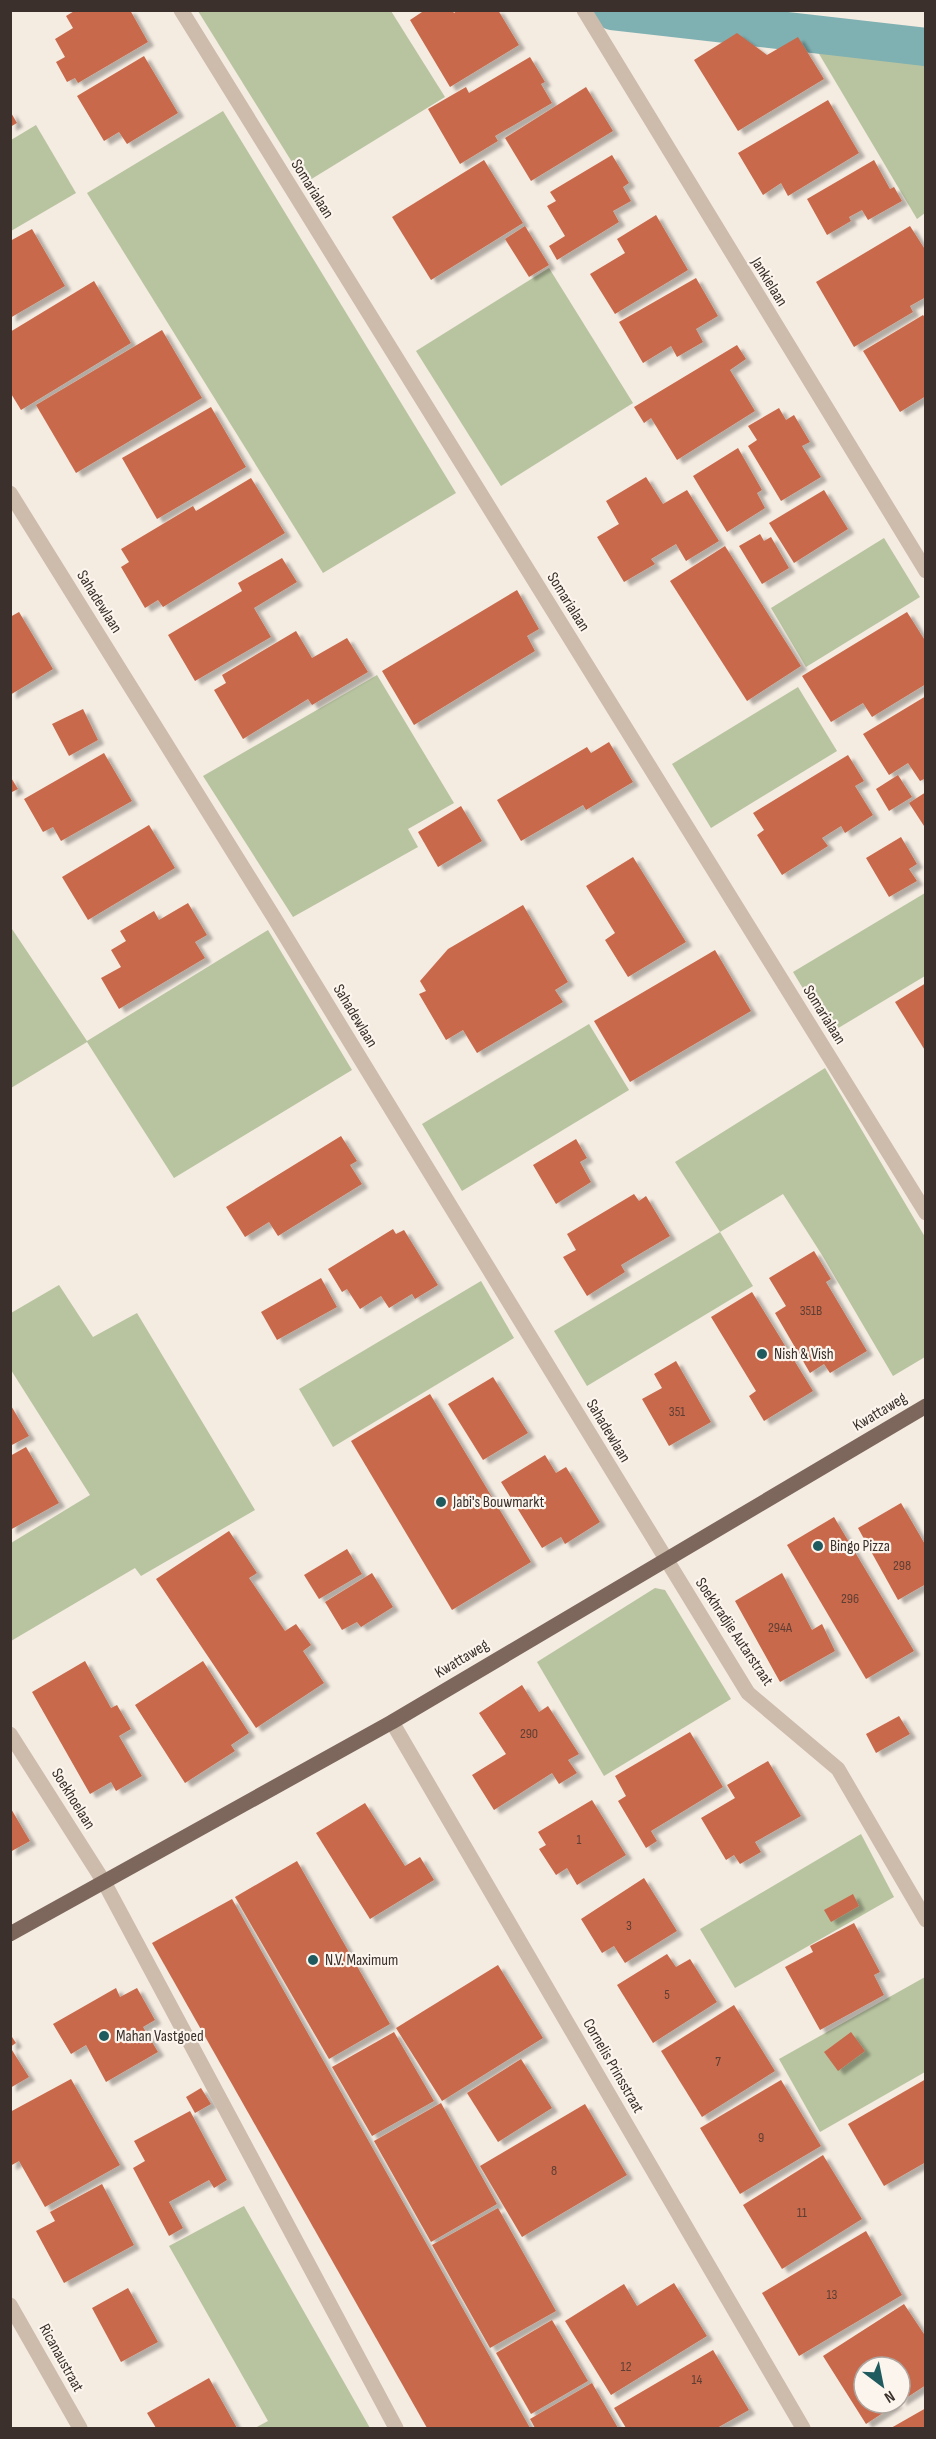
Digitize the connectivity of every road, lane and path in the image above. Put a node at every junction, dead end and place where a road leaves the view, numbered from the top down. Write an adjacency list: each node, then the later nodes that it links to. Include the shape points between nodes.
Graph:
1 (181, 10): 5 (street, Somarialaan)
2 (584, 10): 4 (street, Jankielaan)
3 (10, 493): 7 (street, Sahadewlaan)
4 (926, 571)
5 (926, 1213)
6 (926, 1406): 7 (main road, Kwattaweg)
7 (665, 1559): 8 (main road, Kwattaweg); 11 (street, Soekhradjie Autarstraat, via 748,1693 838,1769)
8 (392, 1722): 10 (main road, Kwattaweg); 16 (street, Cornelis Prinsstraat)
9 (10, 1734): 10 (street, Soekhoelaan)
10 (104, 1882): 12 (main road, Kwattaweg); 15 (street, Soekhoelaan)
11 (926, 1920)
12 (10, 1934)
13 (10, 2305): 14 (street, Ricanaustraat)
14 (80, 2428)
15 (396, 2428)
16 (802, 2428)

